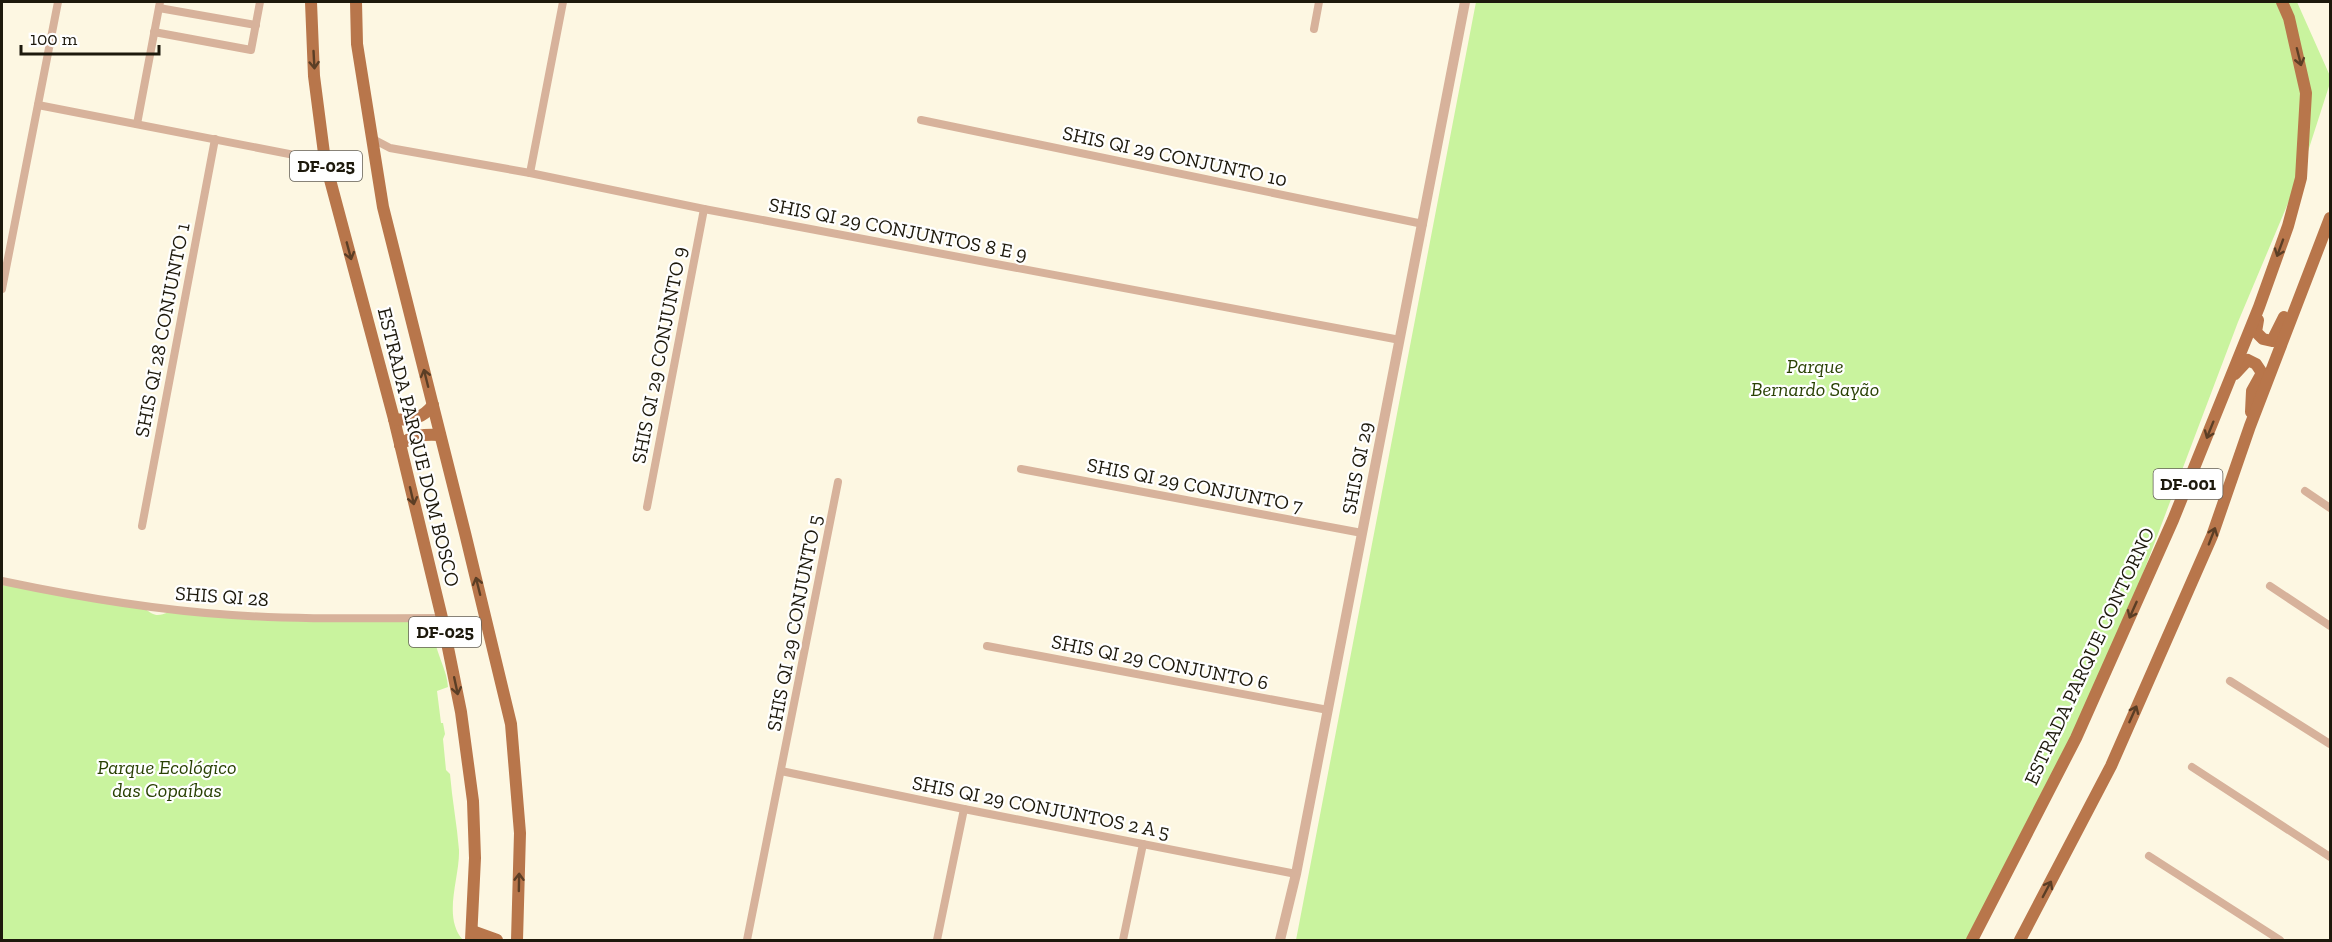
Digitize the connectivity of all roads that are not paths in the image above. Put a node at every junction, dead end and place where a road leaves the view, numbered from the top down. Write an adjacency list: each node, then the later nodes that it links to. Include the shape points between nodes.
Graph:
1 (58, 2): 13 (street)
2 (260, 2): 10 (street)
3 (311, 2): 20 (main road, ESTRADA PARQUE DOM BOSCO / DF-025, one-way to 20, via 314,76)
4 (356, 2): 16 (main road, ESTRADA PARQUE DOM BOSCO / DF-025, via 357,44)
5 (563, 2): 21 (street)
6 (1319, 2): 11 (street)
7 (1465, 2): 24 (street, SHIS QI 29)
8 (2283, 2): 27 (main road, ESTRADA PARQUE CONTORNO / DF-001, one-way to 27, via 2306,93 2301,178)
9 (160, 4): 10 (street); 12 (street)
10 (256, 25): 12 (street, via 251,50)
11 (1314, 29)
12 (154, 33): 15 (street)
13 (38, 105): 15 (street); 26 (street)
14 (921, 120): 24 (street, SHIS QI 29 CONJUNTO 10)
15 (136, 124): 17 (street)
16 (370, 137): 18 (street, SHIS QI 29 CONJUNTOS 8 E 9); 19 (main road, ESTRADA PARQUE DOM BOSCO / DF-025)
17 (215, 140): 20 (street); 40 (street, SHIS QI 28 CONJUNTO 1)
18 (390, 148): 19 (street); 21 (street, SHIS QI 29 CONJUNTOS 8 E 9)
19 (374, 157): 30 (main road, ESTRADA PARQUE DOM BOSCO / DF-025, one-way to 19)
20 (325, 161): 31 (main road, ESTRADA PARQUE DOM BOSCO / DF-025, one-way to 31)
21 (530, 173): 22 (street, SHIS QI 29 CONJUNTOS 8 E 9)
22 (704, 209): 28 (street, SHIS QI 29 CONJUNTOS 8 E 9); 38 (street, SHIS QI 29 CONJUNTO 9)
23 (2331, 218): 25 (main road, DF-001)
24 (1423, 224): 28 (street, SHIS QI 29)
25 (2314, 260): 27 (main road, via 2272,341 2256,332); 32 (main road, DF-001)
26 (2, 289)
27 (2259, 307): 29 (main road, ESTRADA PARQUE CONTORNO / DF-001)
28 (1400, 340): 41 (street, SHIS QI 29)
29 (2227, 387): 32 (main road, via 2248,360 2262,373 2252,391); 64 (main road, ESTRADA PARQUE CONTORNO / DF-001, one-way to 64, via 2076,738)
30 (433, 405): 31 (main road, via 420,417 408,421); 33 (main road, ESTRADA PARQUE DOM BOSCO / DF-025)
31 (394, 419): 34 (main road, ESTRADA PARQUE DOM BOSCO / DF-025)
32 (2250, 426): 65 (main road, DF-001, one-way to 32, via 2120,744 2212,536)
33 (440, 435): 34 (main road, via 422,434); 59 (main road, ESTRADA PARQUE DOM BOSCO / DF-025, one-way to 33, via 520,833 511,724)
34 (400, 445): 44 (main road, ESTRADA PARQUE DOM BOSCO / DF-025, one-way to 44)
35 (1022, 469): 41 (street, SHIS QI 29 CONJUNTO 7)
36 (838, 482): 51 (street, SHIS QI 29 CONJUNTO 5)
37 (2305, 491): 39 (street)
38 (647, 507)
39 (2331, 508)
40 (142, 526)
41 (1362, 533): 48 (street, SHIS QI 29)
42 (2, 581): 44 (street, SHIS QI 28, via 126,604 235,615)
43 (2270, 586): 45 (street)
44 (442, 618): 57 (main road, ESTRADA PARQUE DOM BOSCO / DF-025, one-way to 57, via 462,712 472,801 475,858)
45 (2331, 626)
46 (987, 646): 48 (street, SHIS QI 29 CONJUNTO 6)
47 (2230, 681): 49 (street)
48 (1328, 710): 56 (street, SHIS QI 29)
49 (2331, 744)
50 (2192, 767): 55 (street)
51 (781, 771): 52 (street, SHIS QI 29 CONJUNTOS 2 A 5); 60 (street, SHIS QI 29 CONJUNTO 5)
52 (964, 809): 53 (street, SHIS QI 29 CONJUNTOS 2 A 5); 61 (street)
53 (1143, 844): 56 (street, SHIS QI 29 CONJUNTOS 2 A 5); 62 (street)
54 (2150, 856): 66 (street)
55 (2331, 857)
56 (1296, 874): 63 (street, SHIS QI 29)
57 (471, 936): 58 (main road)
58 (497, 940)
59 (517, 940)
60 (747, 940)
61 (937, 940)
62 (1123, 940)
63 (1280, 940)
64 (1972, 940)
65 (2020, 940)
66 (2280, 940)

